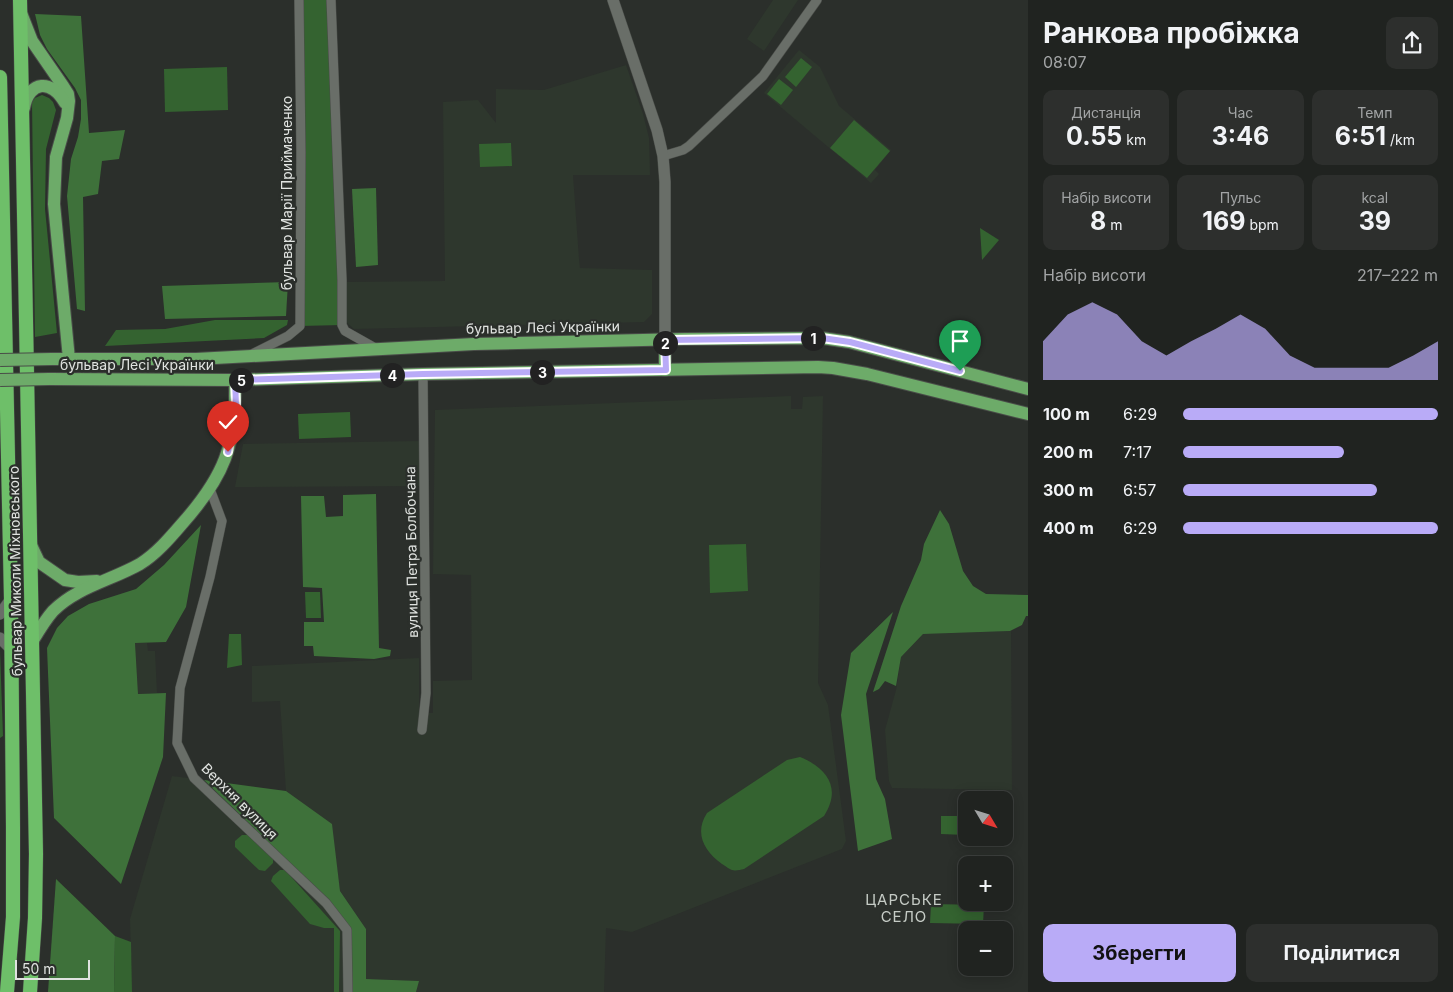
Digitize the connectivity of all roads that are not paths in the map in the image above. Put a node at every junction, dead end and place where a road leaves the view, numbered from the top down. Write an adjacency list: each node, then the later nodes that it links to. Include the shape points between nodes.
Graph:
1 (299, 0): 13 (street, бульвар Марії Приймаченко, via 300,326 288,336)
2 (331, 0): 12 (street, via 342,324 345,331)
3 (613, 0): 10 (street)
4 (816, 0): 10 (street, via 755,85 689,146)
5 (20, 5): 7 (main road, via 32,40 68,94); 8 (highway, бульвар Миколи Міхновського)
6 (0, 77): 9 (highway, бульвар Миколи Міхновського)
7 (68, 110): 8 (main road, via 60,94 40,86 28,94); 16 (main road, via 56,157 54,204)
8 (22, 120): 25 (highway, бульвар Миколи Міхновського)
9 (1, 128): 27 (highway, бульвар Миколи Міхновського)
10 (663, 156): 11 (street, via 666,191)
11 (665, 340): 12 (main road, бульвар Лесі Українки); 17 (main road); 22 (main road, бульвар Лесі Українки, via 822,338 850,342)
12 (377, 349): 13 (main road, бульвар Лесі Українки)
13 (248, 356): 14 (main road, бульвар Лесі Українки)
14 (102, 358): 16 (main road, бульвар Лесі Українки); 19 (main road, via 97,372)
15 (0, 360): 16 (main road, бульвар Лесі Українки, bridge)
16 (69, 360)
17 (666, 370): 18 (main road, бульвар Лесі Українки); 23 (main road, бульвар Лесі Українки, via 833,368)
18 (423, 374): 21 (main road, бульвар Лесі Українки); 32 (street, вулиця Петра Болбочана, via 426,693)
19 (101, 378): 20 (main road, бульвар Лесі Українки, bridge); 21 (main road, бульвар Лесі Українки)
20 (0, 380)
21 (235, 380): 24 (main road, via 236,405 231,439 224,463)
22 (1028, 389)
23 (1028, 414)
24 (210, 489): 26 (main road, via 185,521 143,562); 36 (street, Верхня вулиця, via 222,521 180,688 177,743 194,778 326,903 347,930)
25 (30, 543): 26 (main road, via 39,562 65,580); 30 (highway, бульвар Миколи Міхновського)
26 (102, 581): 30 (main road, via 52,612)
27 (11, 599): 28 (street); 31 (highway, бульвар Миколи Міхновського)
28 (0, 614)
29 (0, 638): 31 (street)
30 (32, 642): 35 (highway, бульвар Миколи Міхновського, via 36,854)
31 (11, 649): 33 (highway, бульвар Миколи Міхновського, via 13,871)
32 (422, 730)
33 (5, 978): 34 (highway, бульвар Миколи Міхновського)
34 (7, 992)
35 (30, 992)
36 (348, 992)

